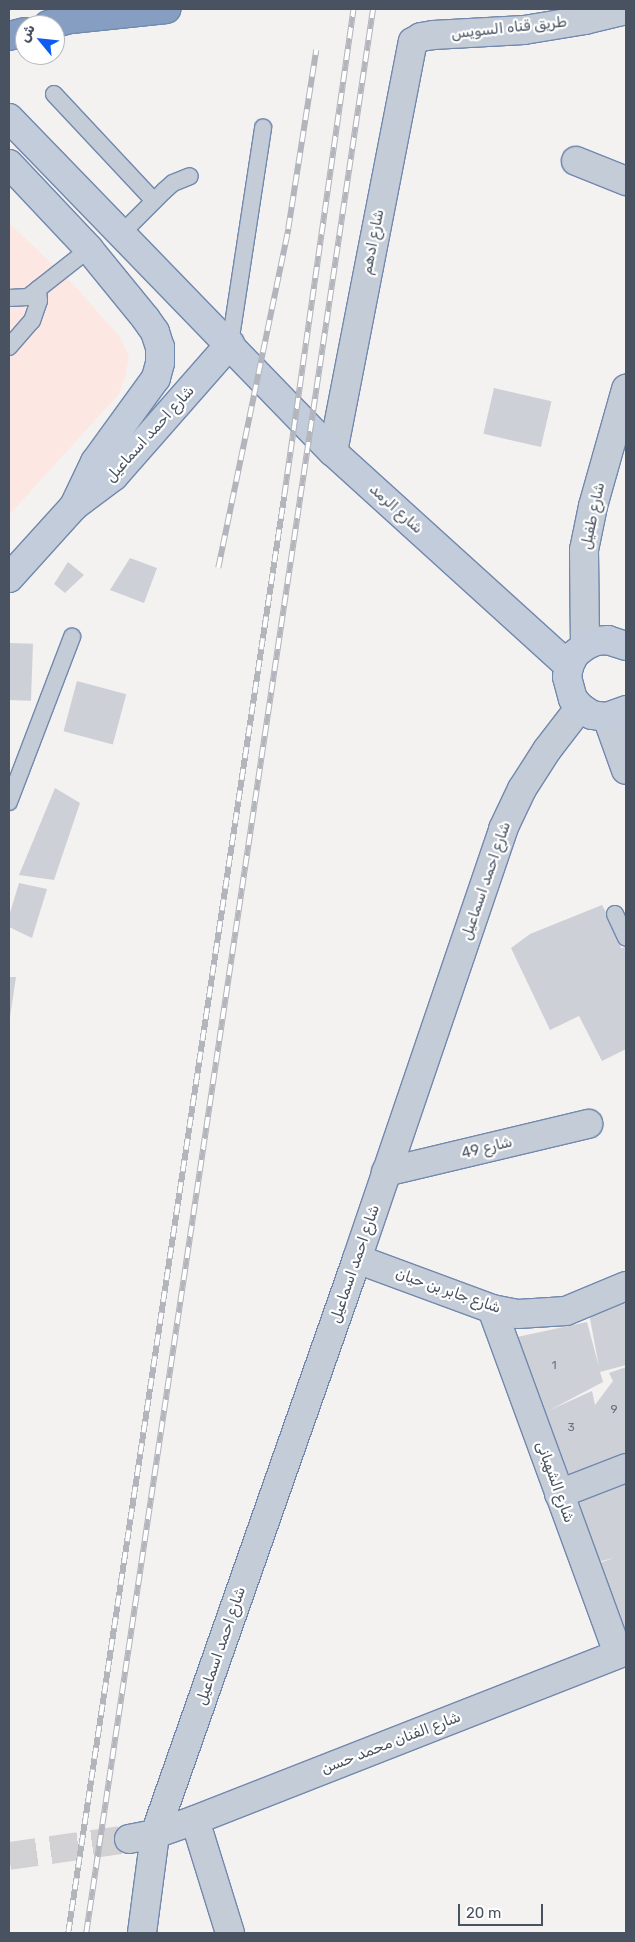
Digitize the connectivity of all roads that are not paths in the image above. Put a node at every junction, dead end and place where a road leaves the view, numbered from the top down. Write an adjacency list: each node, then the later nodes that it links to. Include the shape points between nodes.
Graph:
1 (166, 9): 3 (highway)
2 (626, 10): 4 (street, طريق قناه السويس, via 524,30)
3 (65, 21)
4 (421, 37): 20 (street, شارع ادهم, via 413,42 410,49)
5 (54, 94): 12 (lane)
6 (9, 118): 13 (main road)
7 (263, 128): 17 (lane)
8 (576, 161): 11 (street)
9 (9, 164): 14 (main road, شارع احمد اسماعيل)
10 (190, 176): 12 (lane, via 174,183)
11 (626, 181)
12 (154, 201): 13 (lane)
13 (121, 234): 17 (main road)
14 (89, 248): 15 (lane); 21 (main road, شارع احمد اسماعيل, via 155,332 160,347 160,363 147,392 95,462)
15 (38, 289): 16 (lane, via 28,297); 18 (lane, via 39,301 32,321)
16 (9, 298)
17 (230, 344): 20 (main road, شارع الرمد); 21 (main road, شارع احمد اسماعيل, via 114,476)
18 (9, 347)
19 (626, 389): 25 (street, شارع طفيل, via 584,550)
20 (333, 452): 25 (main road, شارع الرمد)
21 (74, 506): 22 (main road)
22 (9, 578)
23 (72, 637): 29 (lane)
24 (626, 646): 25 (main road, via 608,640 596,641)
25 (577, 656): 26 (main road, via 568,688)
26 (580, 707): 27 (main road, via 592,715); 33 (street, شارع احمد اسماعيل, via 522,788 503,830)
27 (616, 713): 28 (street)
28 (626, 770)
29 (9, 802)
30 (615, 914): 31 (lane)
31 (626, 938)
32 (588, 1124): 33 (street, شارع 49)
33 (386, 1172): 34 (street, شارع احمد اسماعيل)
34 (357, 1259): 36 (street, شارع جابر بن حيان); 41 (street, شارع احمد اسماعيل)
35 (626, 1286): 36 (street, شارع جابر بن حيان, via 566,1311 518,1314)
36 (492, 1309): 38 (street, شارع الشهبانى)
37 (626, 1468): 38 (street)
38 (559, 1494): 39 (street, شارع الشهبانى)
39 (622, 1652): 40 (street, شارع الفنان محمد حسن)
40 (195, 1820): 41 (street, شارع الفنان محمد حسن); 44 (street)
41 (155, 1834): 42 (street, شارع الفنان محمد حسن); 43 (street, شارع احمد اسماعيل)
42 (128, 1839)
43 (142, 1933)
44 (230, 1933)

